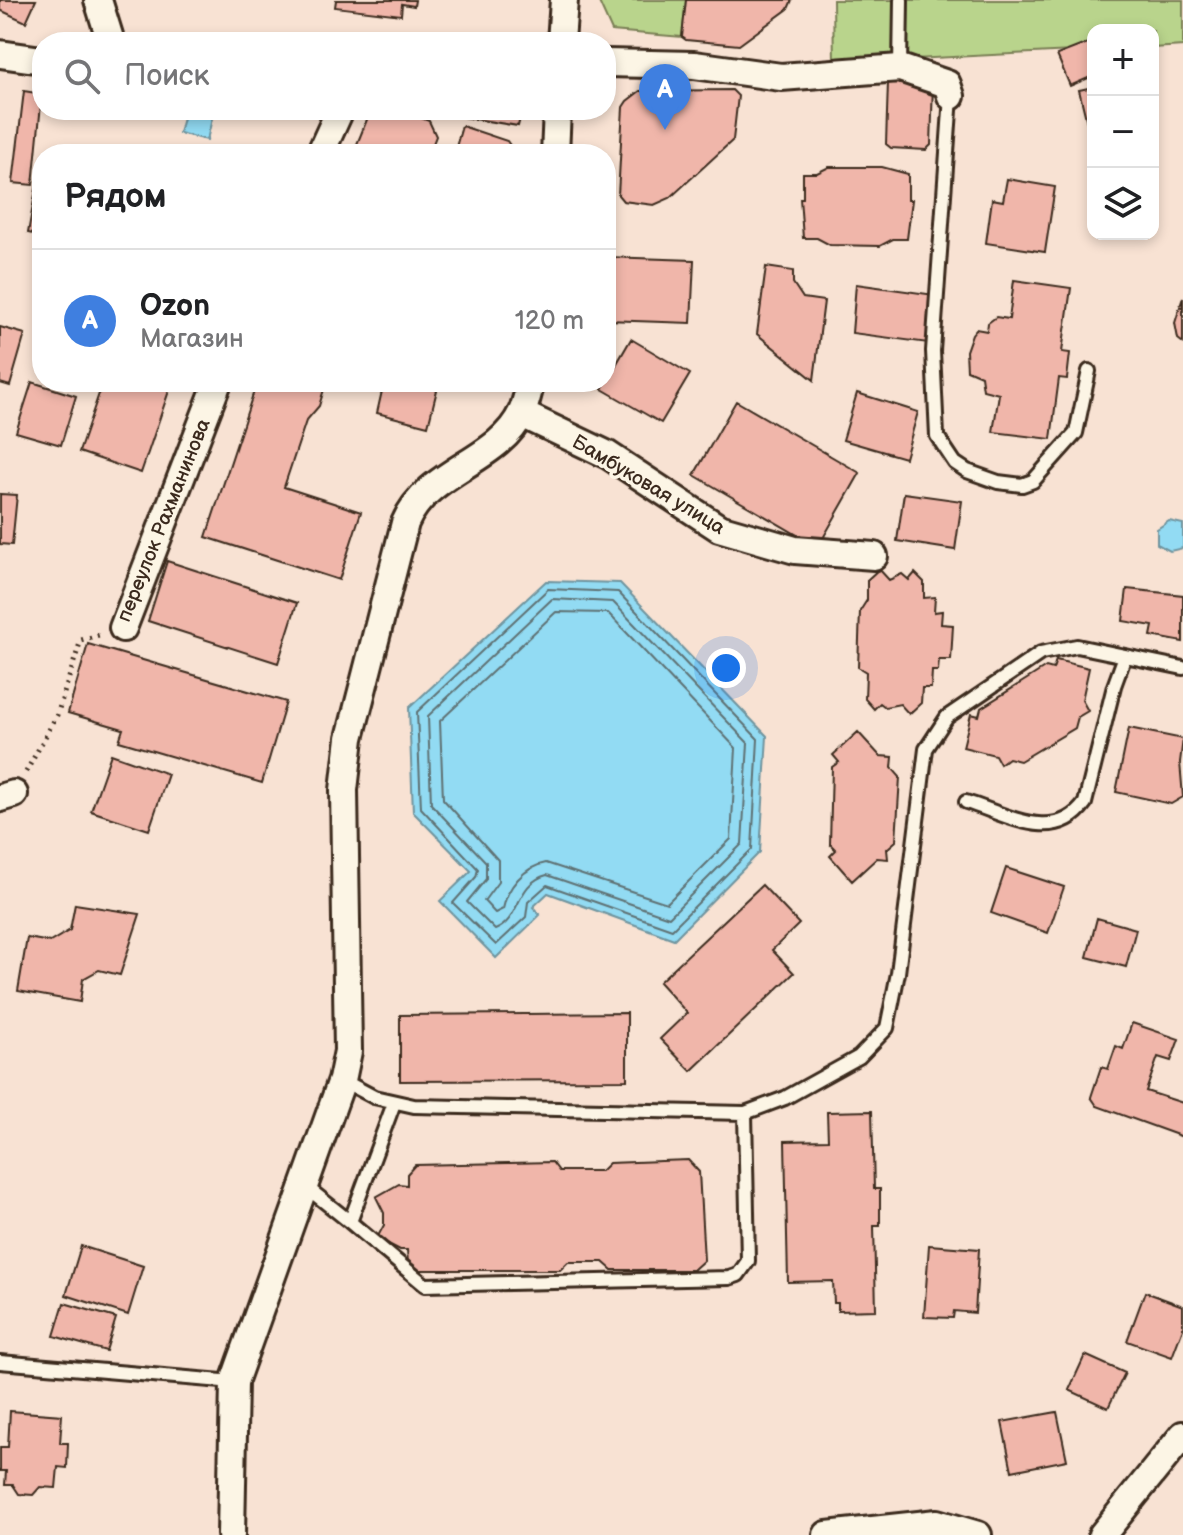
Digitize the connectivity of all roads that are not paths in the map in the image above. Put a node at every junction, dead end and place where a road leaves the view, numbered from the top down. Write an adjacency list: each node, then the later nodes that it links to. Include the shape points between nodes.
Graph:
1 (98, 0): 4 (street)
2 (564, 0): 5 (street)
3 (901, 0): 9 (lane)
4 (108, 32)
5 (562, 32)
6 (0, 54): 7 (street)
7 (32, 59)
8 (616, 63): 9 (street, via 694,65 781,77)
9 (900, 68): 10 (street, via 947,84)
10 (951, 96): 15 (lane, via 933,351 937,436 967,471 998,482 1033,481 1076,433)
11 (335, 120): 13 (street)
12 (557, 120): 14 (street)
13 (325, 144)
14 (555, 144)
15 (1089, 371)
16 (214, 392): 20 (street, переулок Рахманинова)
17 (528, 392): 18 (street)
18 (522, 414): 19 (street, Бамбуковая улица, via 608,455 719,528 795,550); 24 (street, via 503,435 423,494 405,523 350,738 344,790 349,1018)
19 (874, 556)
20 (123, 628)
21 (1125, 656): 22 (lane); 23 (lane, via 1085,803 1076,815 1047,827); 26 (lane, via 1077,646 1041,653 947,717 926,749 887,1028 859,1057 785,1098)
22 (1183, 668)
23 (966, 802)
24 (342, 1080): 25 (lane); 27 (street)
25 (394, 1103): 26 (lane); 28 (lane)
26 (745, 1113): 28 (lane, via 748,1261 729,1278 425,1285)
27 (305, 1186): 28 (lane); 30 (street)
28 (350, 1222)
29 (0, 1362): 30 (lane)
30 (234, 1382): 32 (street)
31 (1183, 1435): 35 (street)
32 (231, 1535)
33 (827, 1535): 34 (street, via 937,1523)
34 (978, 1535)
35 (1102, 1535)

